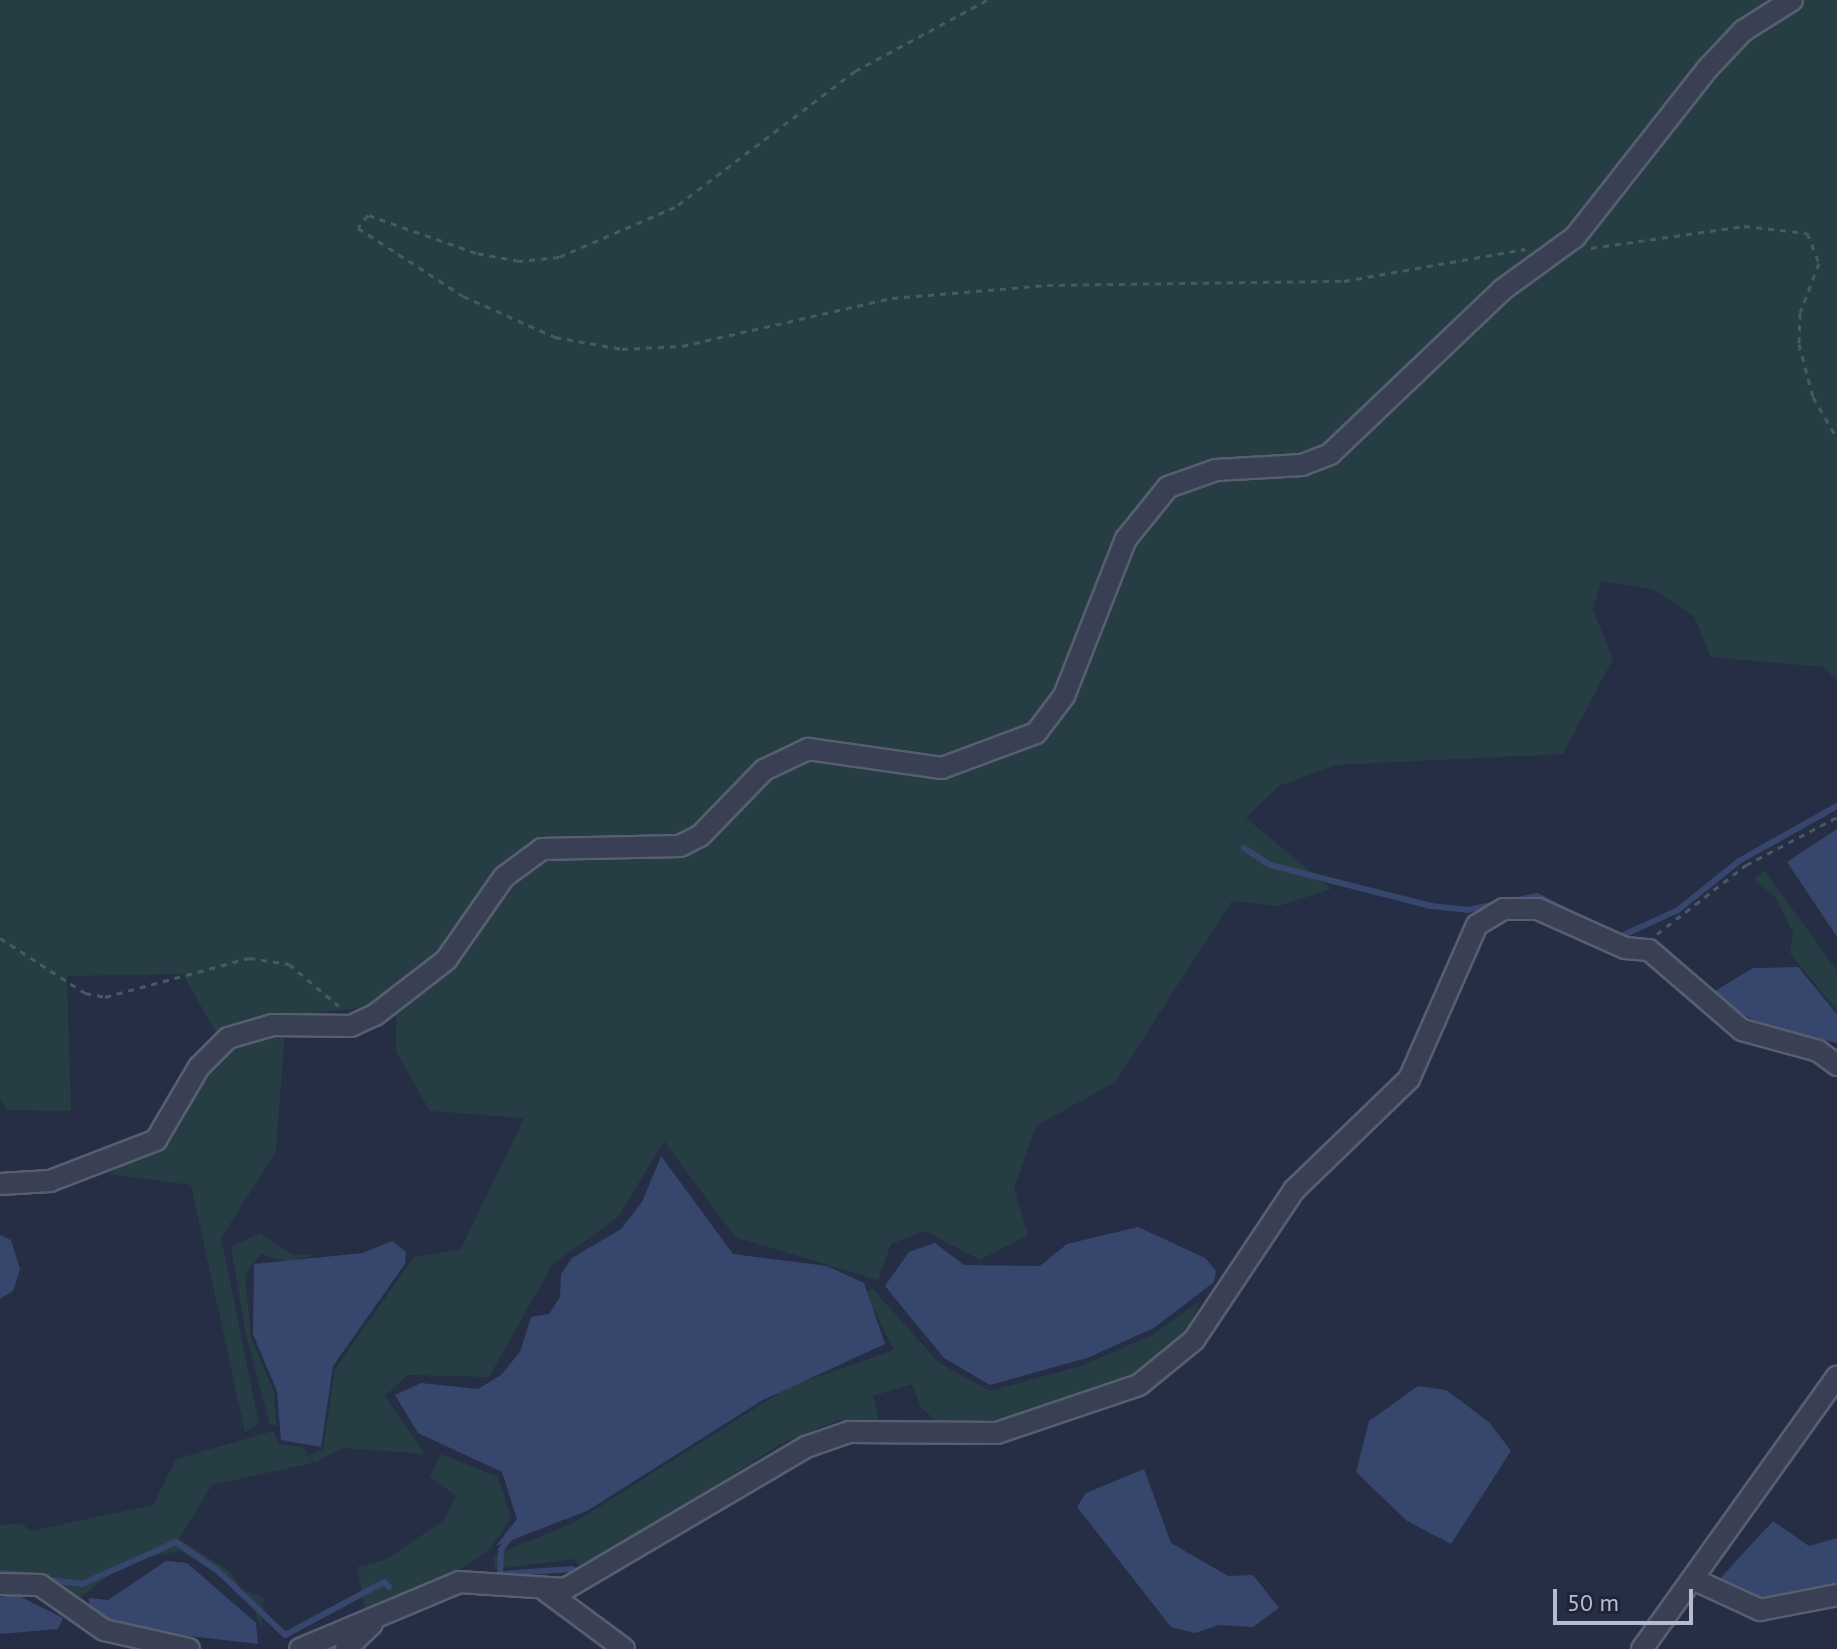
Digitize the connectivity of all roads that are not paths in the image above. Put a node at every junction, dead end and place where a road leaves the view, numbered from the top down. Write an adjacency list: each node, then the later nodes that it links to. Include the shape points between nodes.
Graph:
1 (1792, 0): 3 (street, via 1717,58 1591,218 1502,290 1330,454 1302,465 1216,470 1168,487 1126,539 1064,696 1036,733 942,768 808,749 764,770 700,836 680,846 542,849 504,877 446,960 351,1026 273,1025 228,1038 199,1067 156,1140 50,1181)
2 (1837, 1065): 7 (street, via 1818,1051 1742,1030 1649,950 1625,948 1522,906 1477,925 1409,1079 1294,1190 1194,1340 1139,1385 997,1433 849,1432 806,1447 606,1569)
3 (0, 1184)
4 (1837, 1377): 5 (street)
5 (1695, 1580): 8 (street, via 1760,1610); 14 (street)
6 (0, 1584): 10 (street, via 40,1585 104,1630)
7 (546, 1591): 9 (street, via 459,1582); 13 (street)
8 (1837, 1595)
9 (380, 1615): 11 (street); 12 (street)
10 (189, 1649)
11 (300, 1649)
12 (346, 1649)
13 (624, 1649)
14 (1642, 1649)

